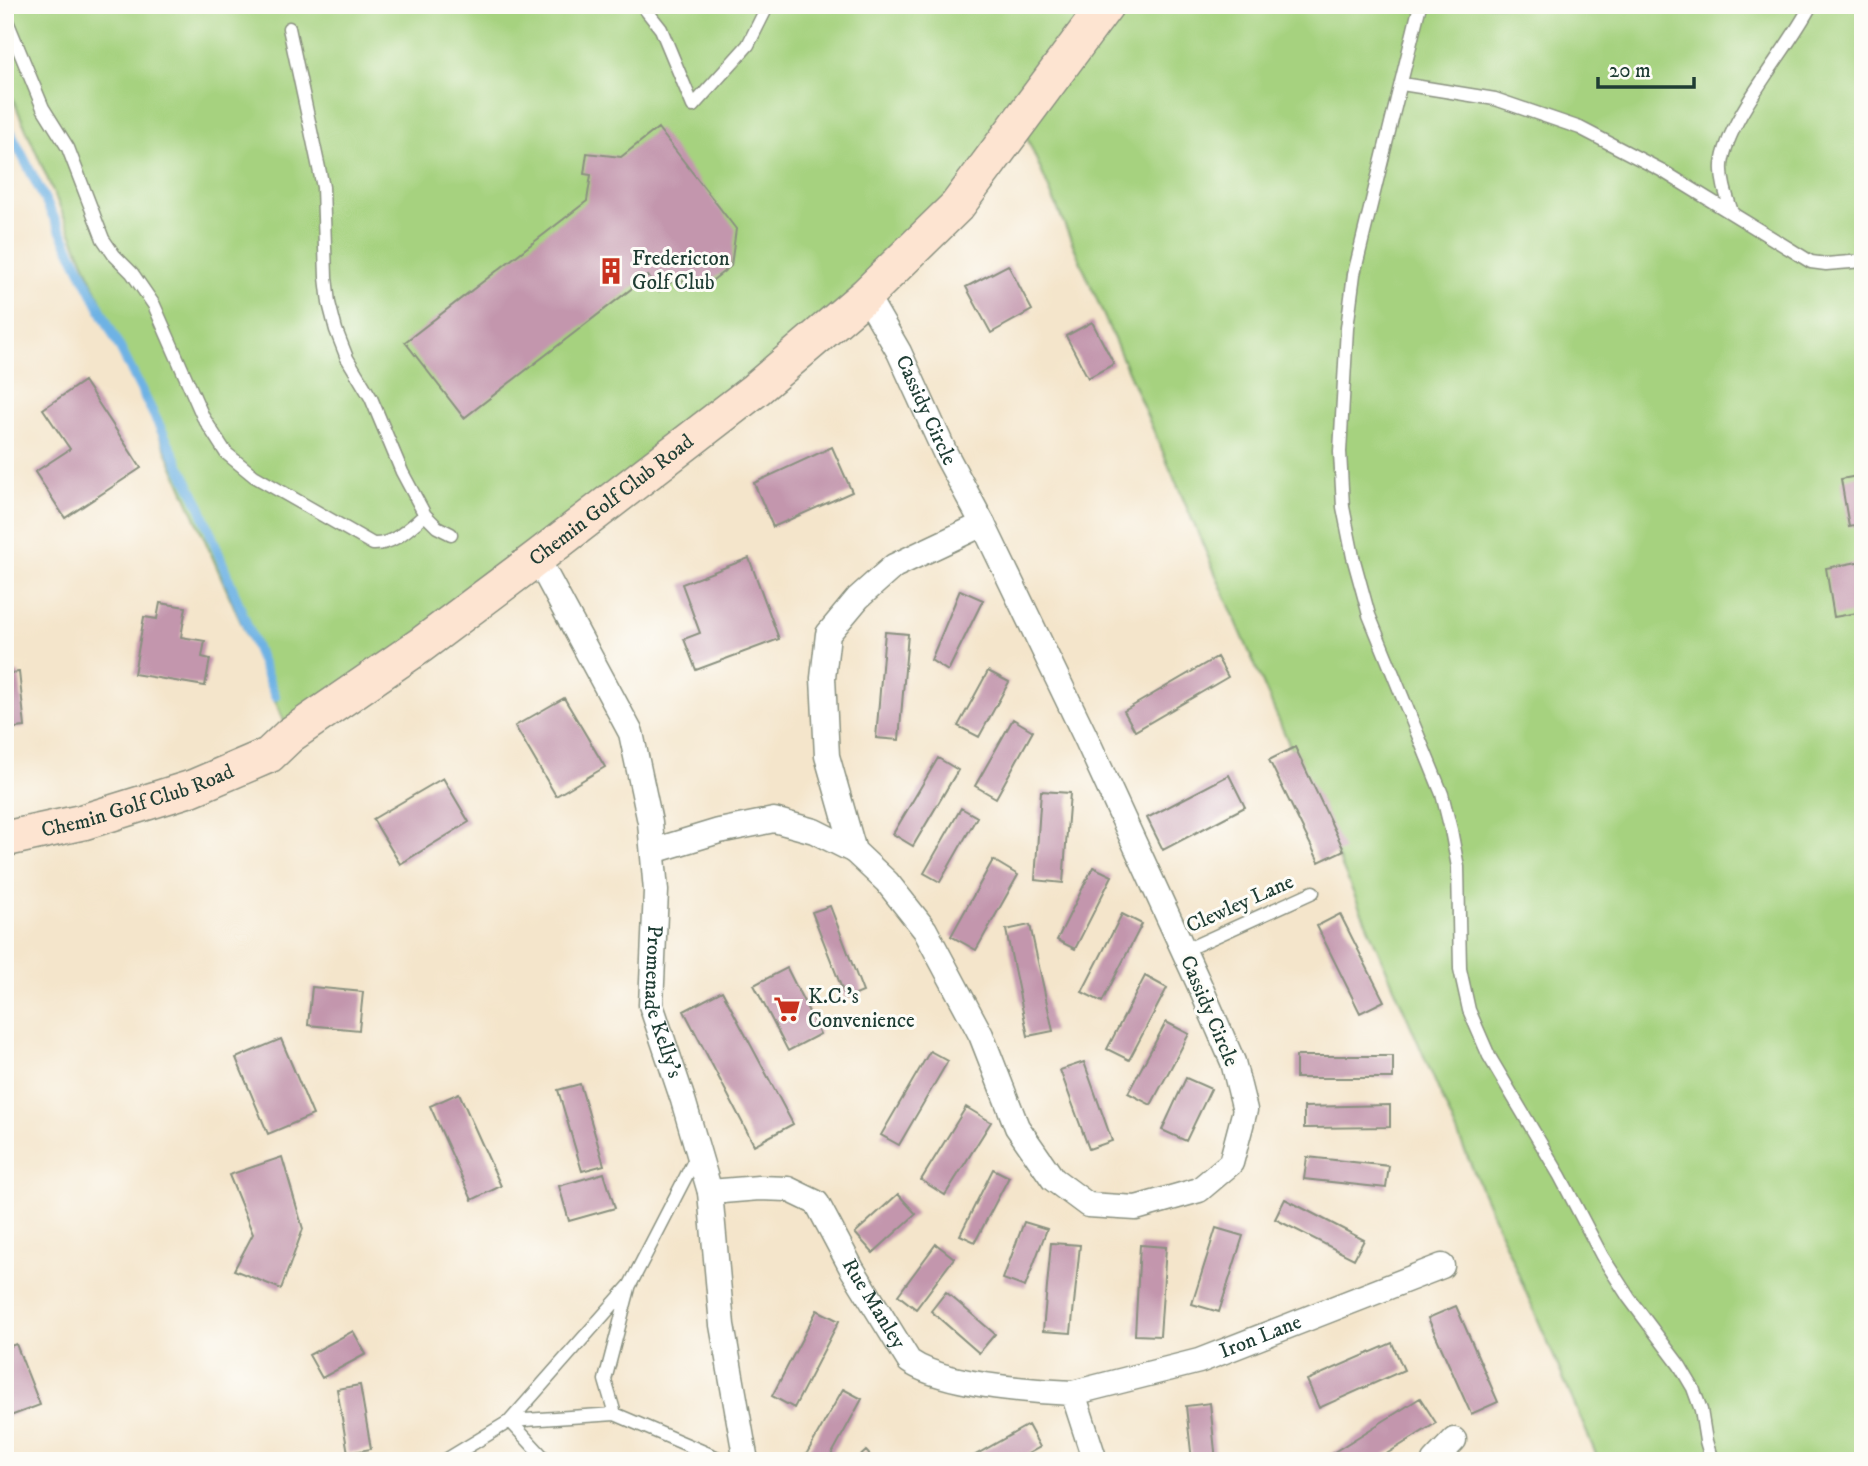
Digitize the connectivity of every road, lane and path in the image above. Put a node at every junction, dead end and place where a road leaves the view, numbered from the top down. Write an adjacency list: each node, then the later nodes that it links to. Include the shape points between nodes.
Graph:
1 (642, 5): 2 (lane, via 661,29 692,106 748,45)
2 (768, 5)
3 (1106, 5): 11 (street, Chemin Golf Club Road, via 957,206)
4 (1420, 5): 8 (lane)
5 (1811, 5): 9 (lane, via 1729,139 1722,165)
6 (5, 16): 12 (lane, via 43,108 68,148 103,239 154,304 203,417 226,453 254,476 373,544 395,539)
7 (289, 28): 12 (lane, via 323,187 326,277 336,330)
8 (1402, 84): 9 (lane, via 1495,99 1580,128); 35 (lane, via 1354,274 1347,328 1340,452 1343,508 1353,557 1369,615 1442,794 1458,867 1460,969 1469,1010 1489,1056 1602,1256 1693,1388)
9 (1732, 212): 10 (lane, via 1811,261)
10 (1863, 261)
11 (866, 295): 13 (street, Cassidy Circle); 15 (street, Chemin Golf Club Road, via 755,390)
12 (425, 515): 14 (lane)
13 (983, 524): 18 (street, via 894,566 858,598 828,634 823,678 827,756); 20 (street, Cassidy Circle)
14 (451, 534)
15 (537, 558): 16 (street, Chemin Golf Club Road, via 290,735 269,755 180,792 83,822); 17 (street, Promenade Kelly's, via 631,733)
16 (5, 839)
17 (653, 851): 18 (street, Cassidy Circle, via 774,820 814,831); 21 (street, Promenade Kelly's, via 656,891 651,1006)
18 (854, 851): 20 (street, Cassidy Circle, via 887,882 925,930 981,1035 1017,1127 1053,1178 1088,1205 1136,1208 1199,1189 1231,1163 1245,1110 1233,1062)
19 (1313, 892): 20 (lane, Clewley Lane)
20 (1183, 951)
21 (699, 1153): 22 (street, Promenade Kelly's); 24 (lane)
22 (710, 1192): 25 (street, Rue Manley, via 788,1189 817,1203 896,1343 922,1370 964,1381); 32 (street, Promenade Kelly's, via 722,1325)
23 (1442, 1266): 25 (street, Iron Lane, via 1199,1361)
24 (630, 1284): 26 (lane, via 605,1380); 27 (lane)
25 (1073, 1393): 33 (street)
26 (615, 1414): 27 (lane); 31 (lane)
27 (510, 1421): 29 (lane); 30 (lane)
28 (1454, 1440): 34 (street)
29 (444, 1461)
30 (547, 1461)
31 (725, 1461)
32 (746, 1461)
33 (1095, 1461)
34 (1434, 1461)
35 (1712, 1461)

